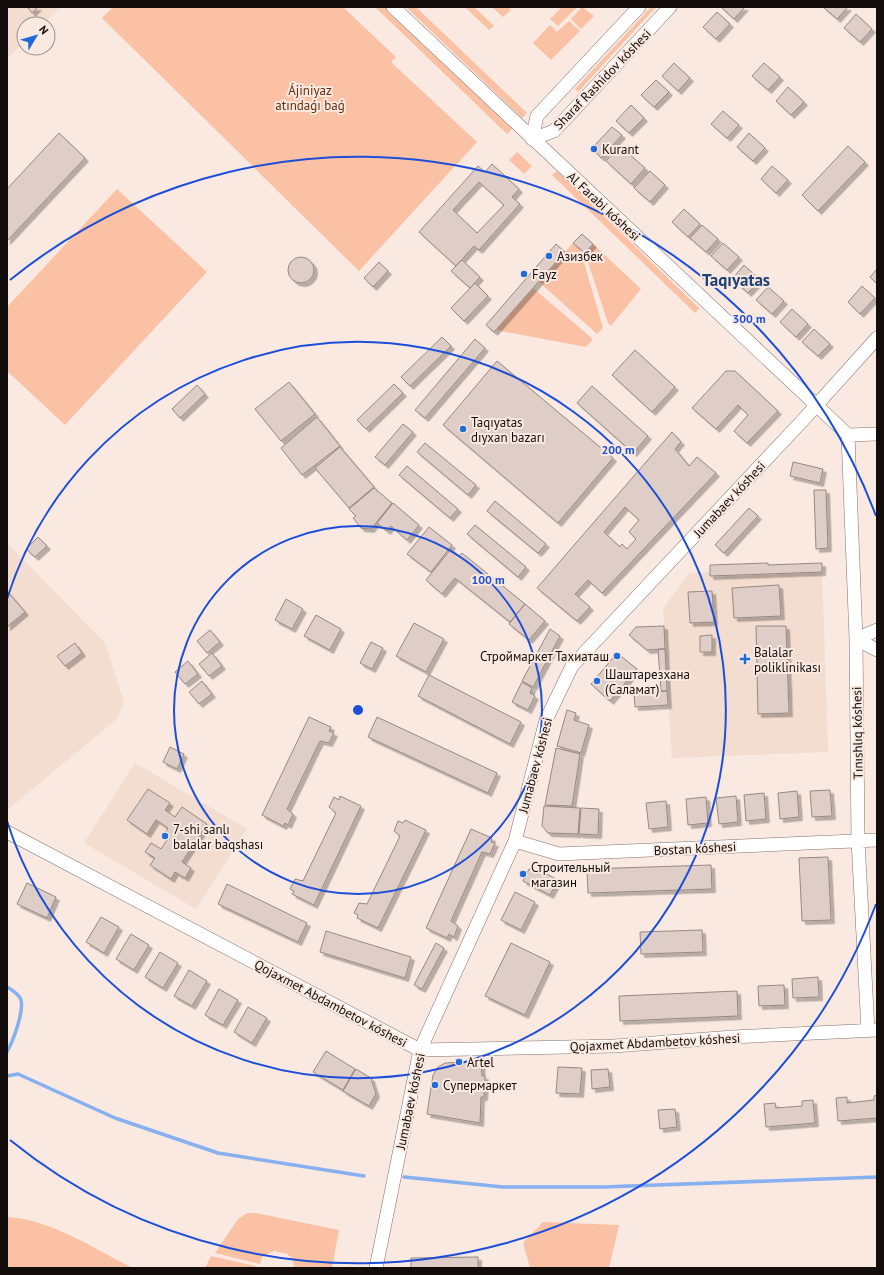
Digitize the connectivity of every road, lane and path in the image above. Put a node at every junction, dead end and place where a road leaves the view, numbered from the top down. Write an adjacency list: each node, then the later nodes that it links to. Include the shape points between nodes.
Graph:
1 (393, 7): 4 (street, Al Farabi kóshesi)
2 (639, 7): 4 (street, Sharaf Rashidov kóshesi, via 537,116)
3 (670, 7): 4 (street, Sharaf Rashidov kóshesi, via 554,131)
4 (532, 139): 6 (street, Al Farabi kóshesi)
5 (877, 338): 6 (street, Jumabaev kóshesi)
6 (816, 405): 8 (street, Al Farabi kóshesi); 15 (street, Jumabaev kóshesi, via 572,666 546,720)
7 (877, 434): 8 (street)
8 (848, 435): 10 (street, Tınıshlıq kóshesi)
9 (877, 630): 10 (street)
10 (856, 639): 11 (street); 13 (street, Tınıshlıq kóshesi)
11 (877, 650)
12 (7, 832): 17 (street, Qojaxmet Abdambetov kóshesi)
13 (858, 840): 14 (street, Bostan kóshesi); 15 (street, Bostan kóshesi, via 559,854); 16 (street, Tınıshlıq kóshesi)
14 (877, 840)
15 (514, 841): 17 (street, Jumabaev kóshesi)
16 (873, 1031): 17 (street, Qojaxmet Abdambetov kóshesi, via 733,1037 614,1046)
17 (420, 1050): 18 (street, Jumabaev kóshesi)
18 (376, 1268)

